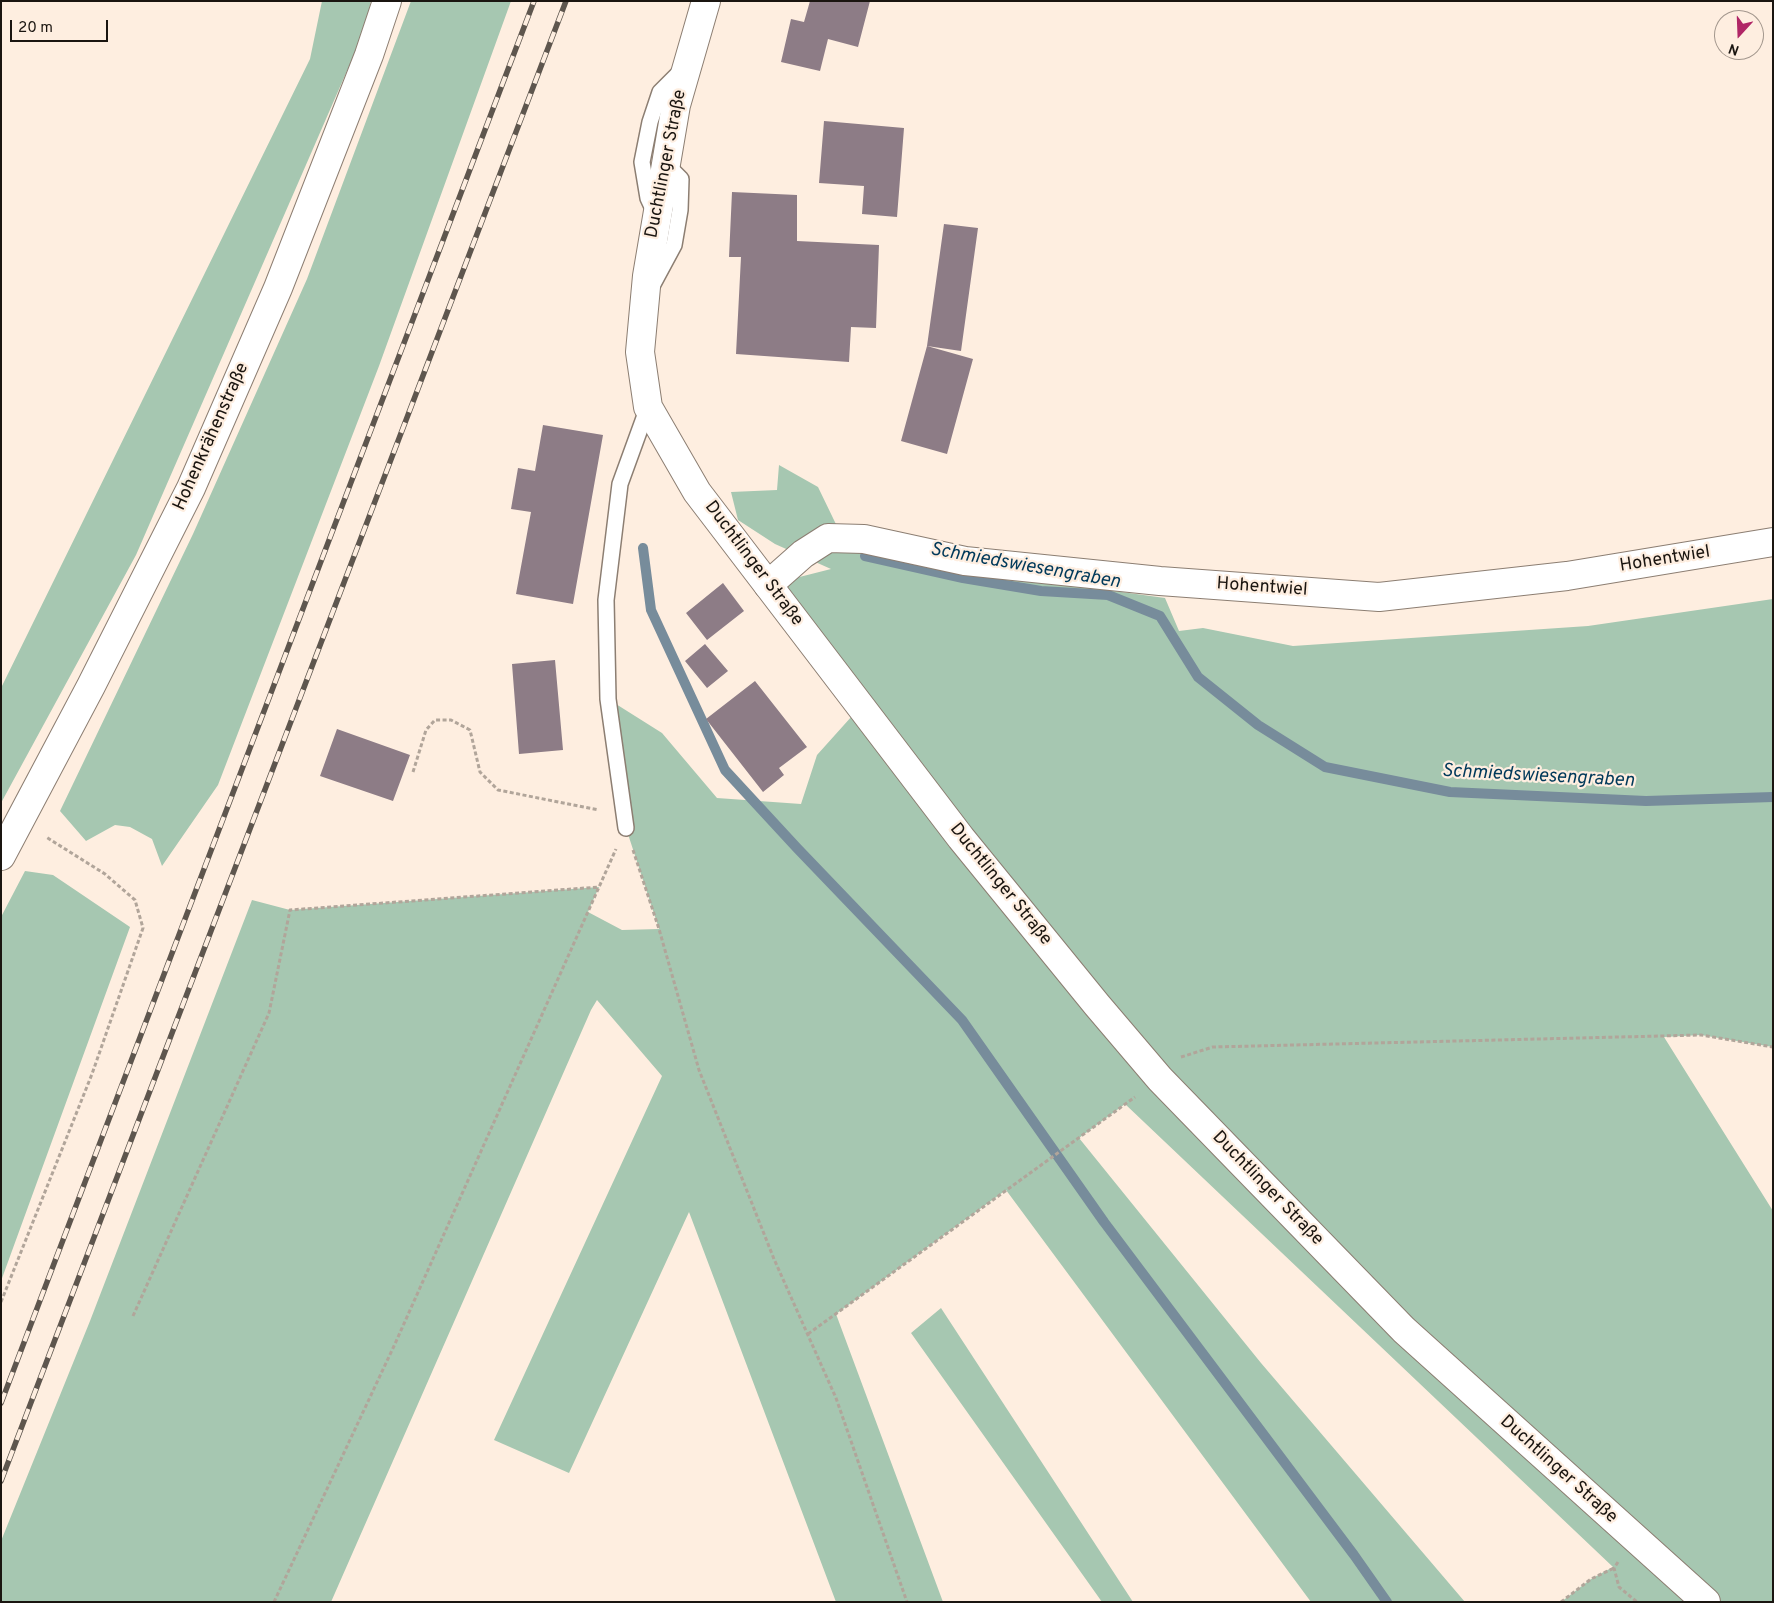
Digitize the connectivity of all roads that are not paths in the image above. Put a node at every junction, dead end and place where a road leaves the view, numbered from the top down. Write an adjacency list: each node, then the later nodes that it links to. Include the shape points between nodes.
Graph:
1 (387, 1): 11 (street, Hohenkrähenstraße, via 278,288 191,488 92,686)
2 (706, 1): 3 (street, Duchtlinger Straße)
3 (687, 66): 4 (street, Duchtlinger Straße, via 676,104); 5 (lane, via 660,92 642,162 648,198)
4 (666, 164): 5 (street, Duchtlinger Straße); 6 (lane, via 681,179 680,210 674,246)
5 (657, 217): 6 (street, Duchtlinger Straße)
6 (644, 300): 7 (street, Duchtlinger Straße, via 640,352)
7 (648, 407): 9 (street, Duchtlinger Straße, via 697,492); 10 (lane, via 620,484 606,600 608,699)
8 (1773, 542): 9 (street, Hohentwiel, via 1567,576 1379,597 1160,581 965,561 864,539 828,538 802,554)
9 (768, 585): 12 (street, Duchtlinger Straße, via 961,838 1155,1073 1404,1330)
10 (625, 822)
11 (1, 856)
12 (1706, 1602)

